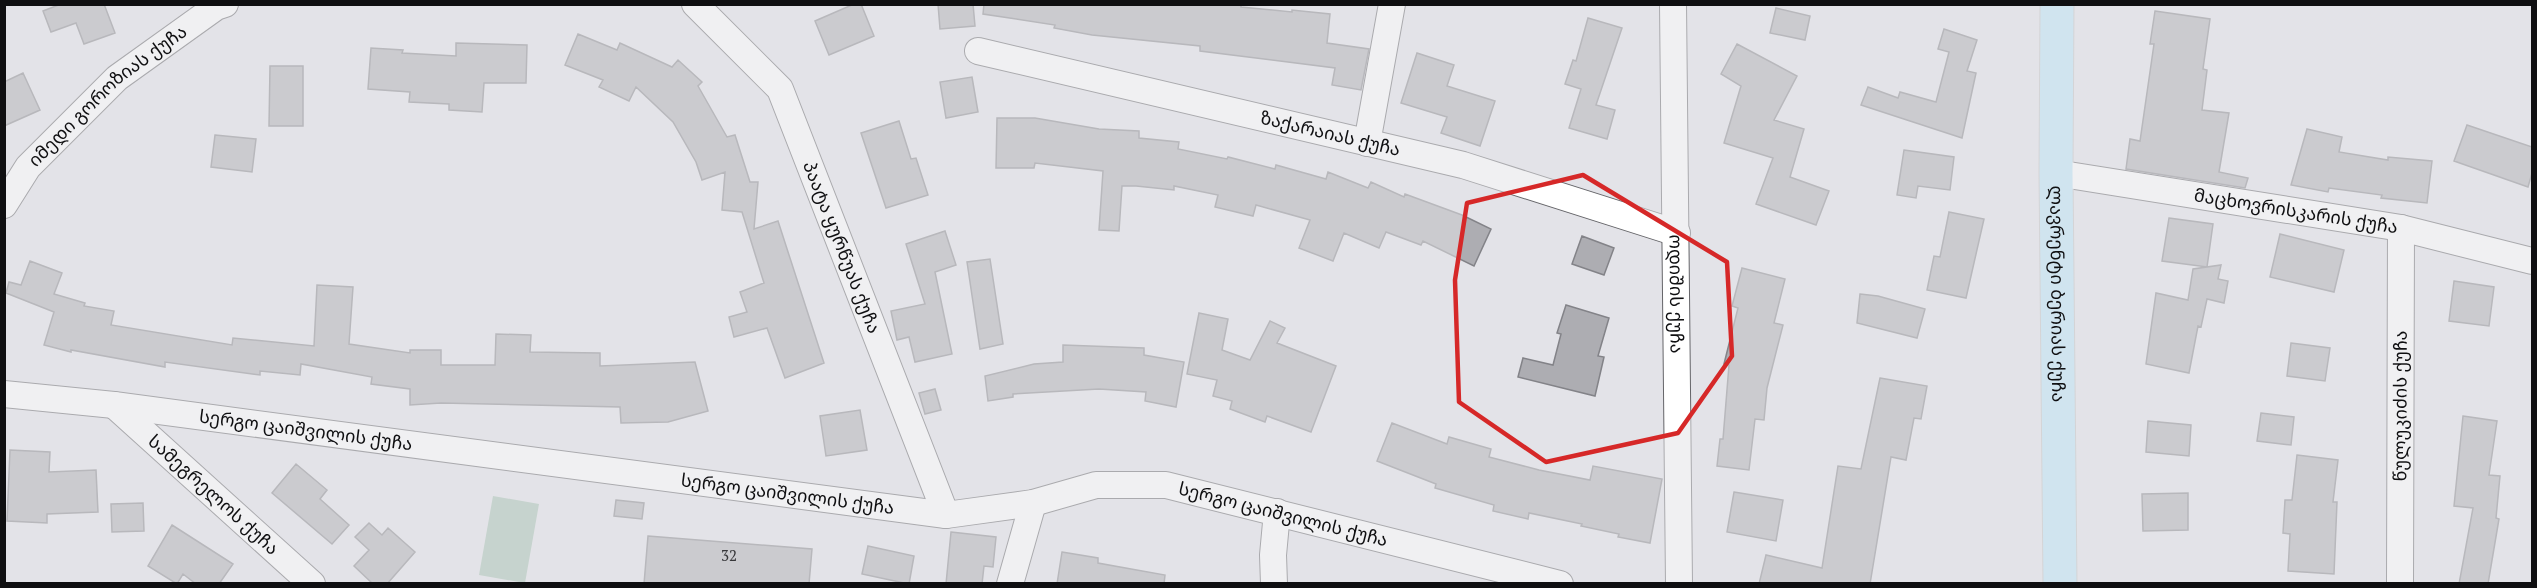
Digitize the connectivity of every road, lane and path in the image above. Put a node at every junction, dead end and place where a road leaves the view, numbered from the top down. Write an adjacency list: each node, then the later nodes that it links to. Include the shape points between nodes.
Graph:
1 (225, 4): 9 (street, იმედი გოროზიას ქუჩა, via 117,78 28,167)
2 (695, 4): 17 (street, პაატა ყურწუას ქუჩა, via 780,88)
3 (1392, 4): 7 (street)
4 (1673, 4): 11 (street, ოდიშის ქუჩა)
5 (2057, 4): 8 (main road, ლავრენტი ბერიას ქუჩა)
6 (978, 51): 7 (street, ზაქარაიას ქუჩა)
7 (1367, 143): 11 (street, ზაქარაიას ქუჩა, via 1463,165)
8 (2056, 173): 10 (street, მაცხოვრისკარის ქუჩა); 23 (main road, ლავრენტი ბერიას ქუჩა)
9 (4, 206)
10 (2401, 228): 12 (street, მაცხოვრისკარის ქუჩა); 24 (street, წულუკიძის ქუჩა)
11 (1677, 233): 22 (street, ოდიშის ქუჩა)
12 (2532, 261)
13 (4, 394): 14 (street, სერგო ცაიშვილის ქუჩა)
14 (114, 405): 17 (street, სერგო ცაიშვილის ქუჩა); 18 (street, სამეგრელოს ქუჩა)
15 (1034, 503): 16 (street, სერგო ცაიშვილის ქუჩა, via 1096,485 1166,484); 17 (street, სერგო ცაიშვილის ქუჩა); 19 (street)
16 (1277, 512): 20 (street); 21 (street, სერგო ცაიშვილის ქუჩა)
17 (946, 515)
18 (312, 584)
19 (1010, 584)
20 (1274, 584)
21 (1560, 584)
22 (1679, 584)
23 (2060, 584)
24 (2400, 584)

